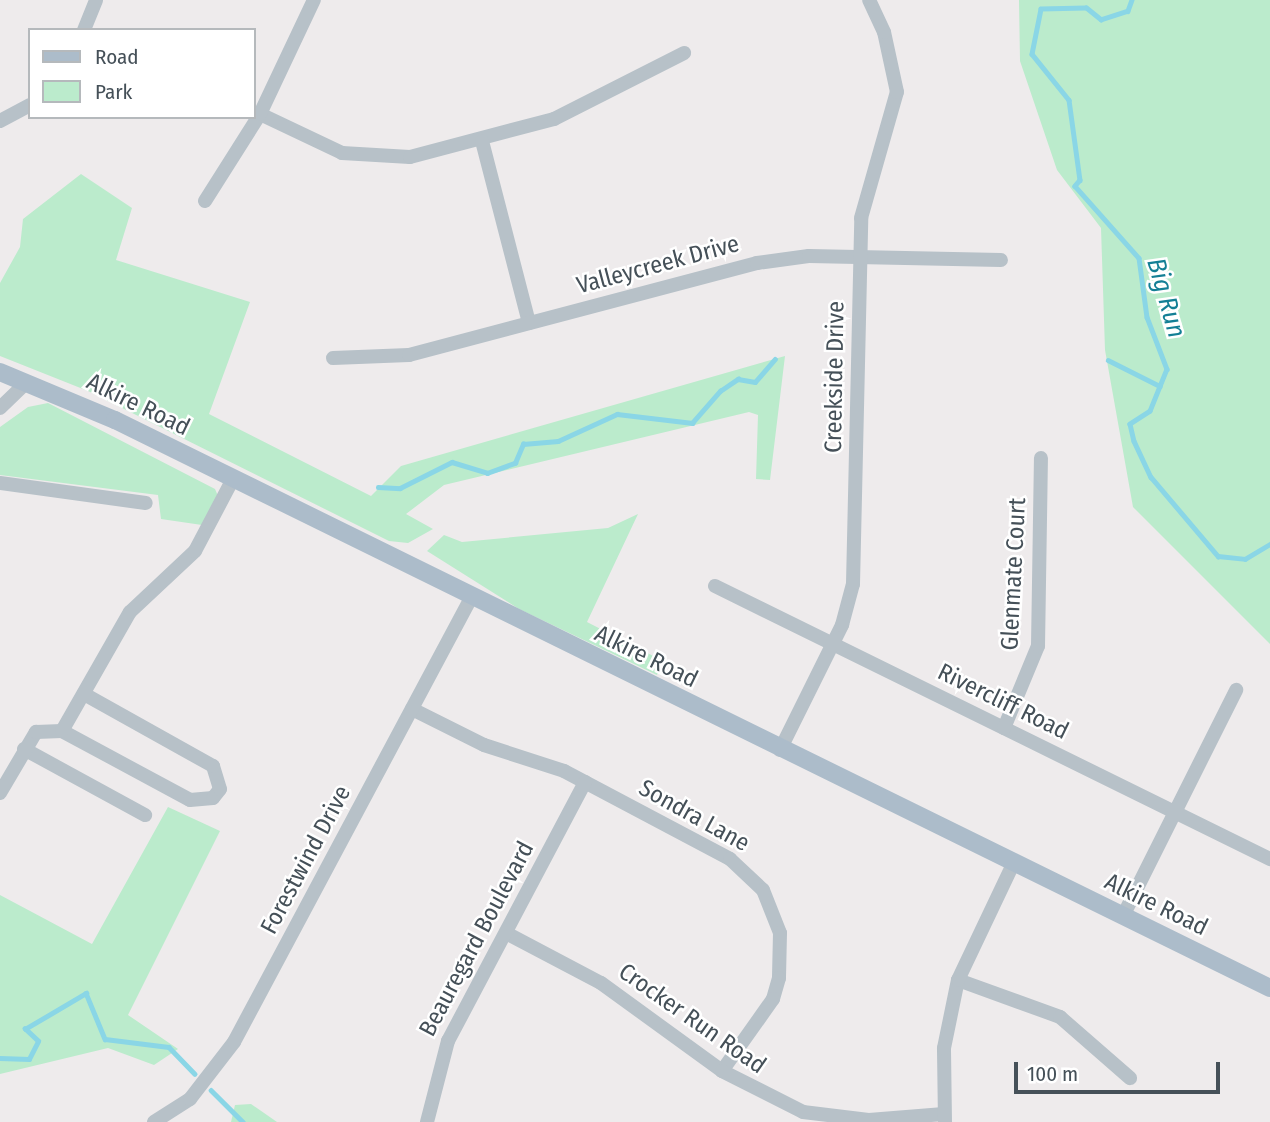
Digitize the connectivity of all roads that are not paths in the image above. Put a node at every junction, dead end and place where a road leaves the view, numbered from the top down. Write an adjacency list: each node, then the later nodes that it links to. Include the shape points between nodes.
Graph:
1 (96, 0): 4 (street)
2 (314, 0): 7 (street)
3 (869, 0): 11 (street, Creekside Drive, via 887,42 897,92 864,199)
4 (84, 28)
5 (684, 52): 9 (street, via 554,119)
6 (28, 106): 8 (street)
7 (260, 114): 9 (street, via 321,145 365,157 410,157); 10 (street)
8 (0, 121)
9 (482, 141): 13 (street)
10 (205, 201)
11 (860, 257): 12 (street, Valleycreek Drive); 13 (street, Valleycreek Drive, via 757,263); 24 (street, Creekside Drive, via 854,572)
12 (1001, 260)
13 (530, 323): 14 (street, Valleycreek Drive, via 409,355)
14 (333, 358)
15 (0, 372): 16 (main road, Alkire Road)
16 (26, 383): 17 (street); 19 (main road, Alkire Road)
17 (0, 408)
18 (1041, 458): 28 (street, Glenmate Court, via 1038,646)
19 (233, 479): 23 (main road, Alkire Road); 26 (street, via 195,551 130,612)
20 (0, 483): 21 (street)
21 (146, 503)
22 (715, 586): 24 (street, Rivercliff Road)
23 (471, 598): 27 (street, Forestwind Drive); 31 (main road, Alkire Road)
24 (832, 643): 28 (street, Rivercliff Road); 31 (street, Creekside Drive)
25 (1236, 690): 34 (street)
26 (84, 694): 29 (street); 29 (street, via 214,765 219,789 213,798 190,800)
27 (412, 709): 32 (street, Sondra Lane, via 473,741); 45 (street, Forestwind Drive, via 234,1042 190,1098)
28 (1004, 729): 34 (street, Rivercliff Road)
29 (62, 731): 30 (street, via 36,732)
30 (24, 749): 33 (street); 35 (street)
31 (780, 750): 37 (main road, Alkire Road)
32 (585, 782): 39 (street, Beauregard Boulevard); 42 (street, Sondra Lane, via 730,859 773,910 782,955 773,999)
33 (0, 793)
34 (1175, 813): 36 (street, Rivercliff Road); 38 (street)
35 (145, 815)
36 (1270, 859)
37 (1014, 862): 38 (main road, Alkire Road); 40 (street)
38 (1124, 916): 41 (main road, Alkire Road)
39 (506, 933): 42 (street, Crocker Run Road, via 601,983); 46 (street, Beauregard Boulevard, via 448,1041)
40 (958, 980): 43 (street, via 1060,1017); 44 (street, via 944,1048)
41 (1270, 988)
42 (722, 1071): 44 (street, Crocker Run Road, via 824,1117)
43 (1130, 1078)
44 (944, 1118)
45 (154, 1122)
46 (427, 1122)

